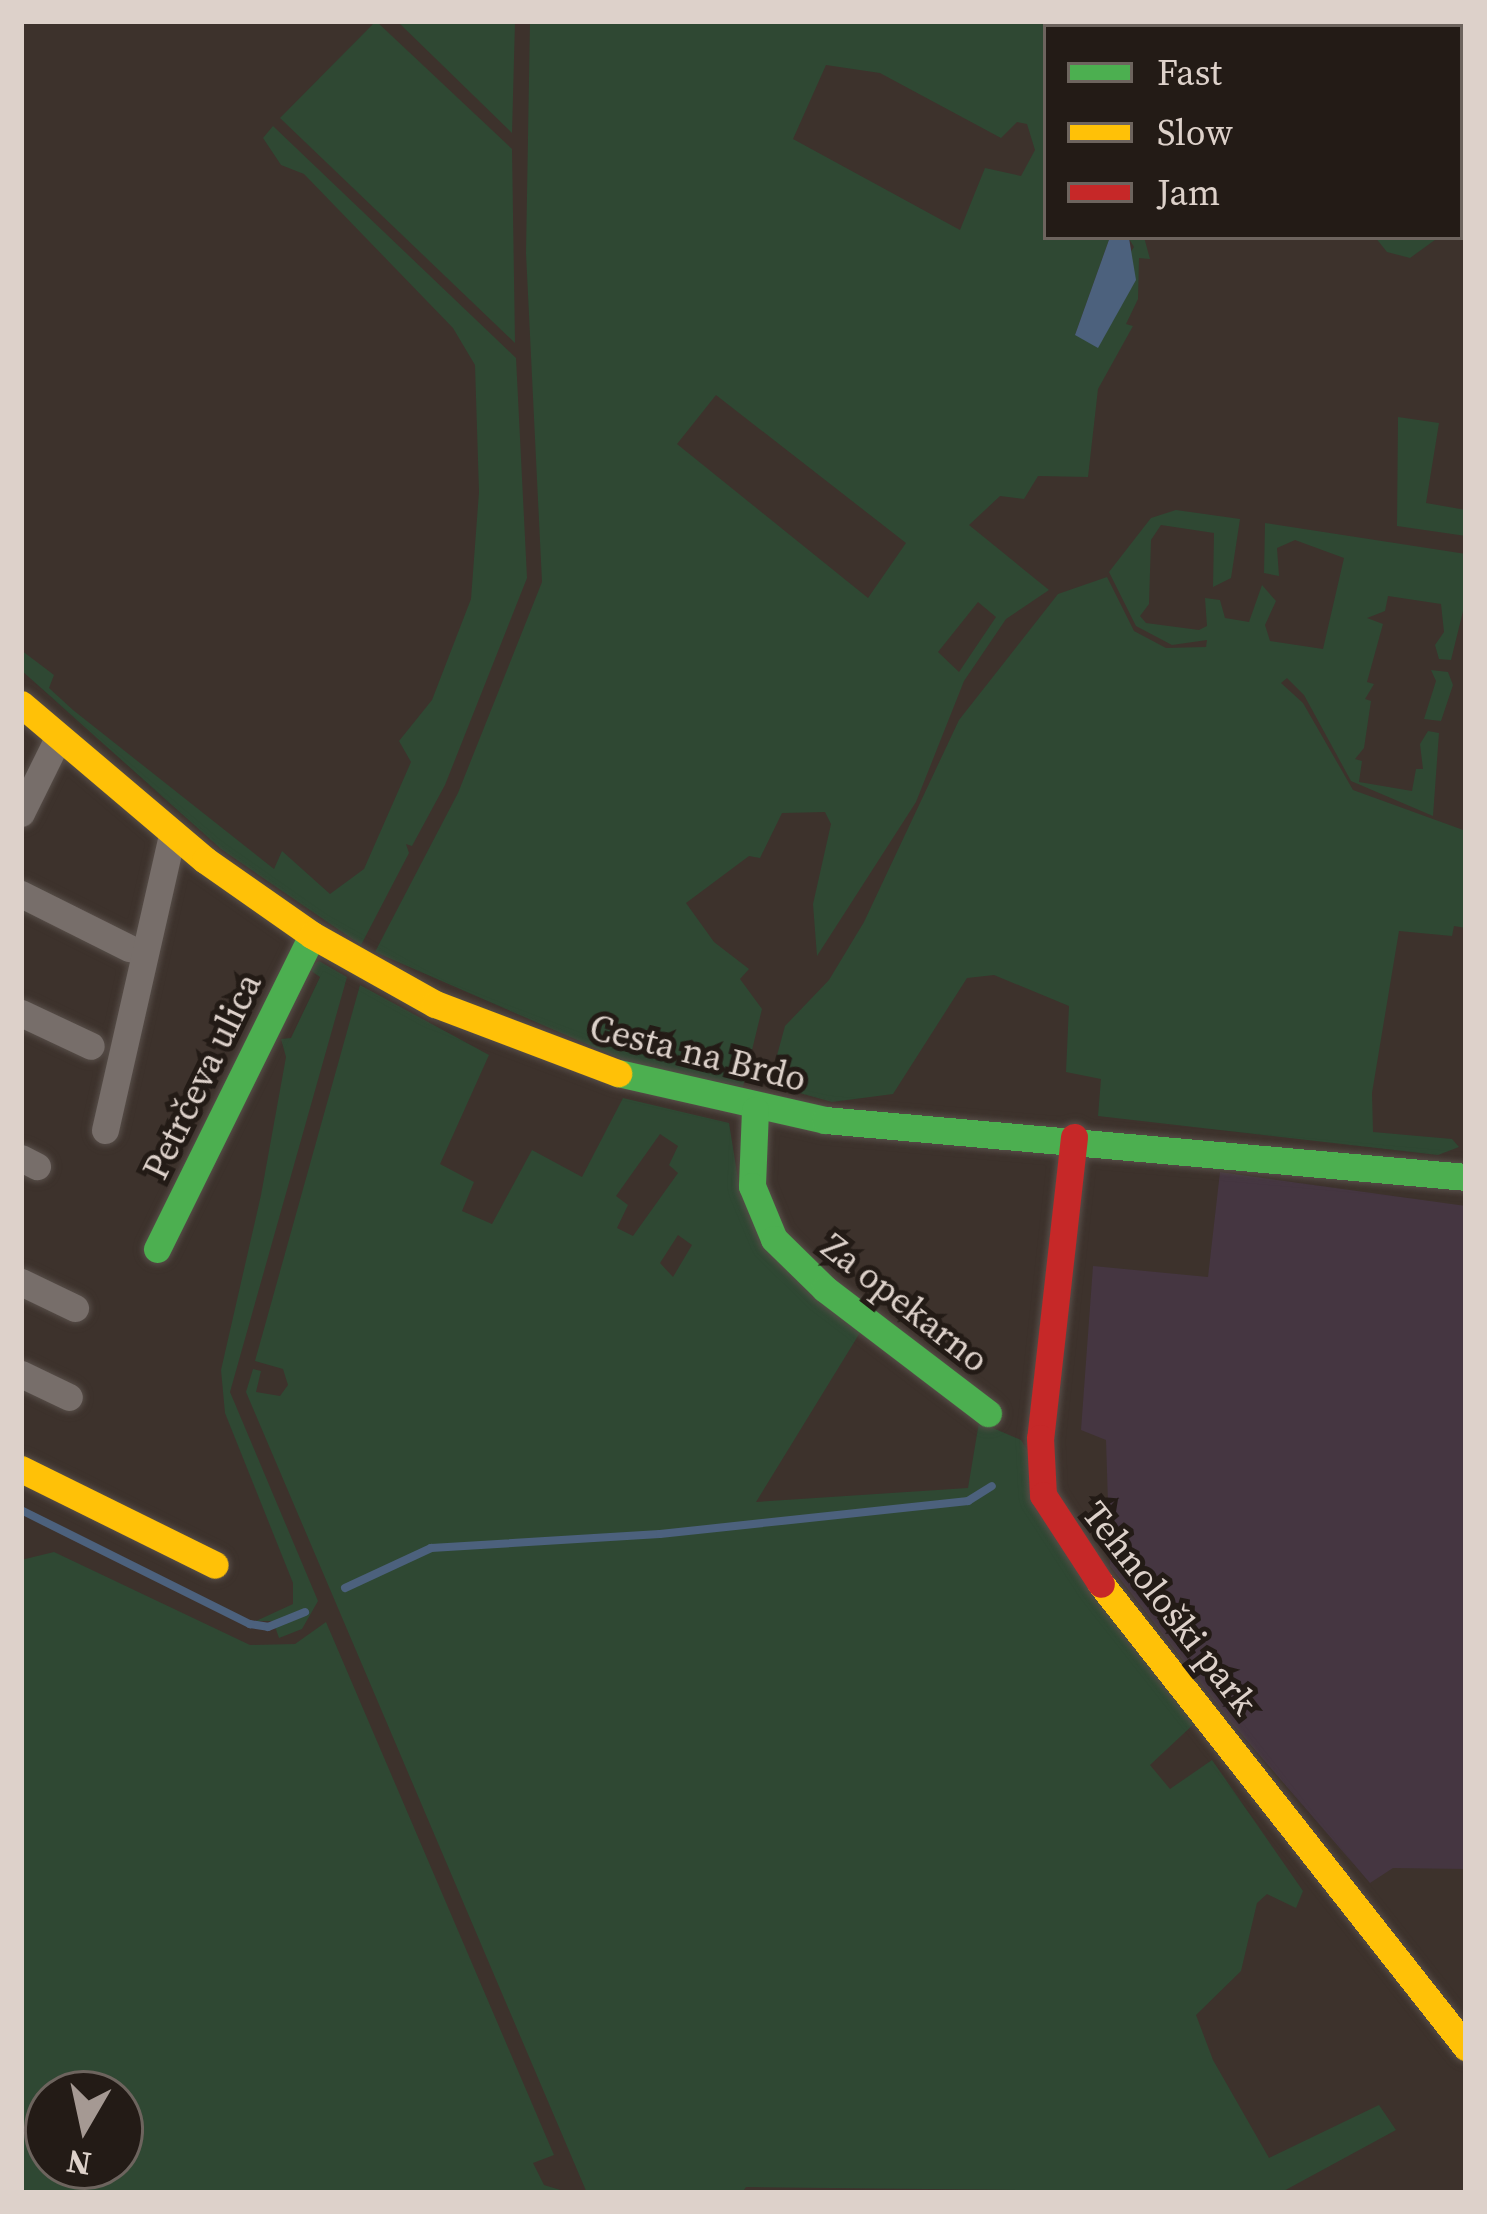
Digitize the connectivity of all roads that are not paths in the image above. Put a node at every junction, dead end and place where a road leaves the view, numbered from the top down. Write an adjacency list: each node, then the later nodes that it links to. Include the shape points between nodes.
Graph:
1 (21, 704): 2 (street, Cesta na Brdo)
2 (58, 738): 3 (street); 4 (street, Cesta na Brdo)
3 (21, 813)
4 (172, 833): 6 (street, Cesta na Brdo); 11 (street, Petrčeva ulica)
5 (21, 894): 7 (street)
6 (312, 935): 10 (street, Cesta na Brdo, via 502,1034 649,1085); 14 (street, Petrčeva ulica)
7 (129, 949)
8 (21, 1013): 9 (street)
9 (91, 1046)
10 (755, 1110): 12 (street, Cesta na Brdo); 19 (street, Za opekarno, via 752,1186 774,1239 825,1289)
11 (105, 1130)
12 (1074, 1137): 13 (street, Cesta na Brdo); 22 (street, Tehnološki park, via 1040,1438 1043,1495 1073,1548)
13 (1466, 1178)
14 (157, 1249)
15 (21, 1282): 16 (street)
16 (75, 1308)
17 (21, 1374): 18 (street)
18 (69, 1397)
19 (988, 1413)
20 (21, 1468): 21 (street)
21 (214, 1565)
22 (1466, 2047)

